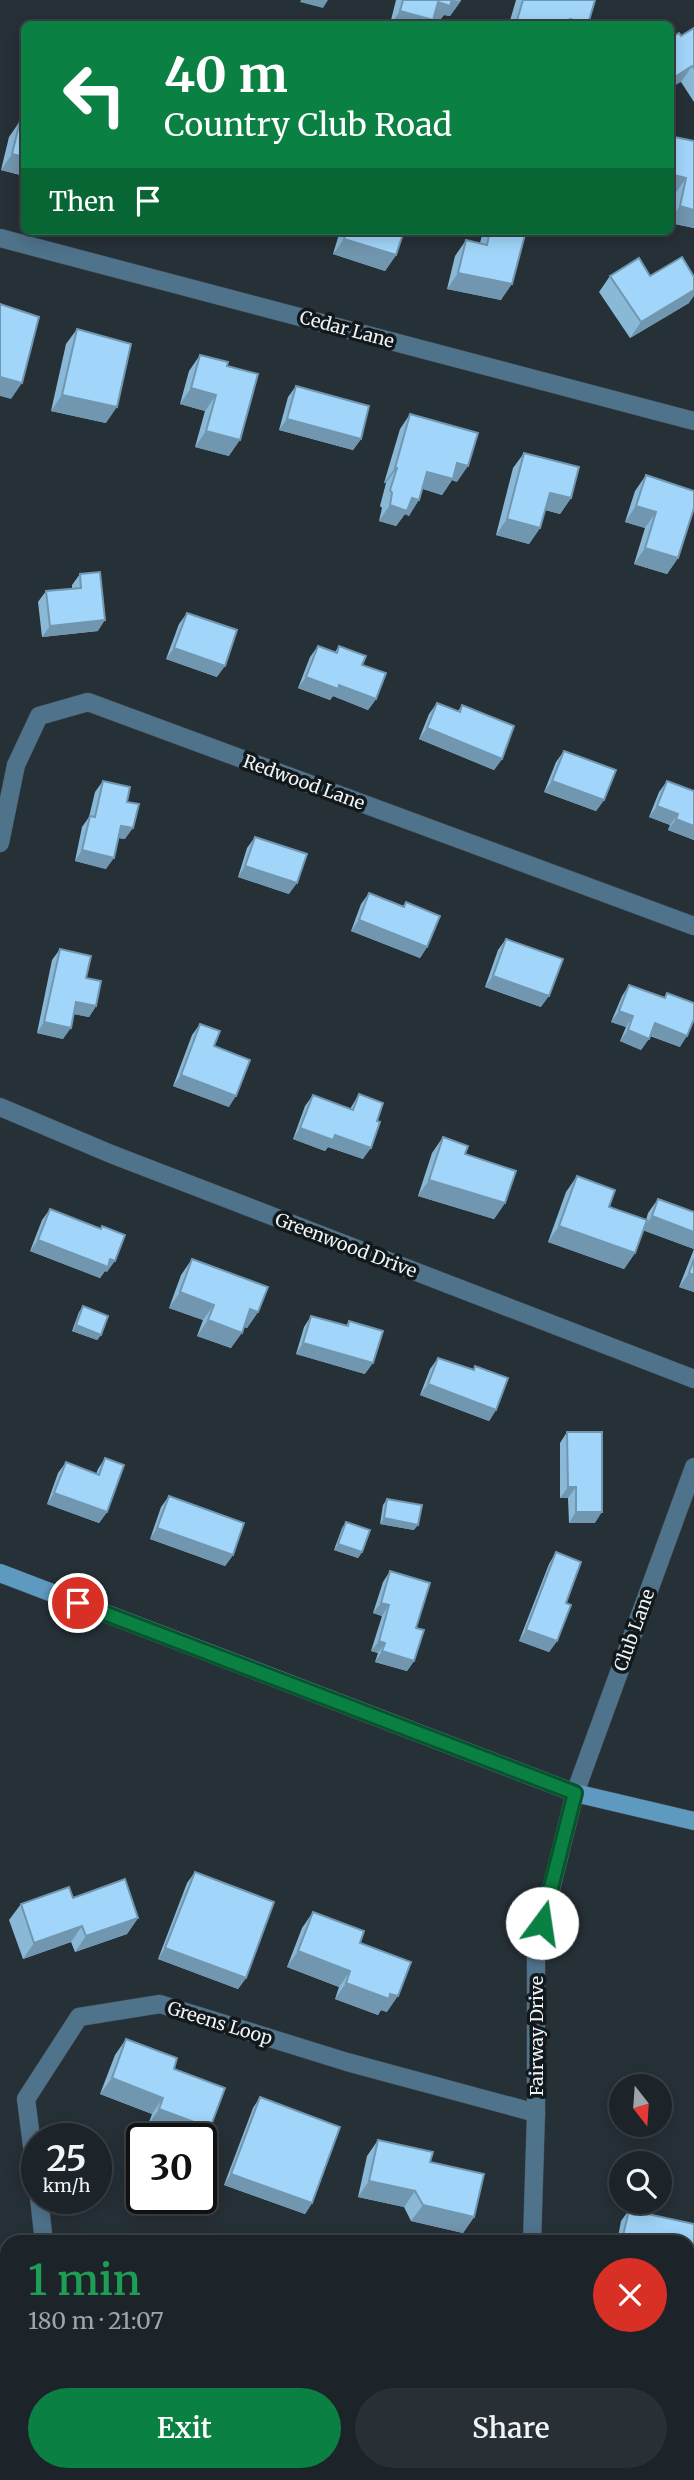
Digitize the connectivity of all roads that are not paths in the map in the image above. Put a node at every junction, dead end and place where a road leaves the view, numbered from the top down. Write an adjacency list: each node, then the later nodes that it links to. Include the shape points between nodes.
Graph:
1 (0, 238): 2 (street, Cedar Lane)
2 (694, 421)
3 (0, 843): 4 (street, Redwood Lane, via 16,765 39,716 88,702)
4 (694, 926)
5 (0, 1107): 6 (street, Greenwood Drive)
6 (694, 1379)
7 (694, 1467): 9 (street, Club Lane)
8 (0, 1573): 9 (street)
9 (575, 1793): 10 (street); 11 (street, Fairway Drive, via 536,1950)
10 (694, 1821)
11 (536, 2113): 12 (street, Greens Loop, via 347,2062 160,2004 79,2017 26,2099); 15 (street, Fairway Drive)
12 (29, 2123)
13 (40, 2214): 14 (street)
14 (43, 2235)
15 (532, 2235)

